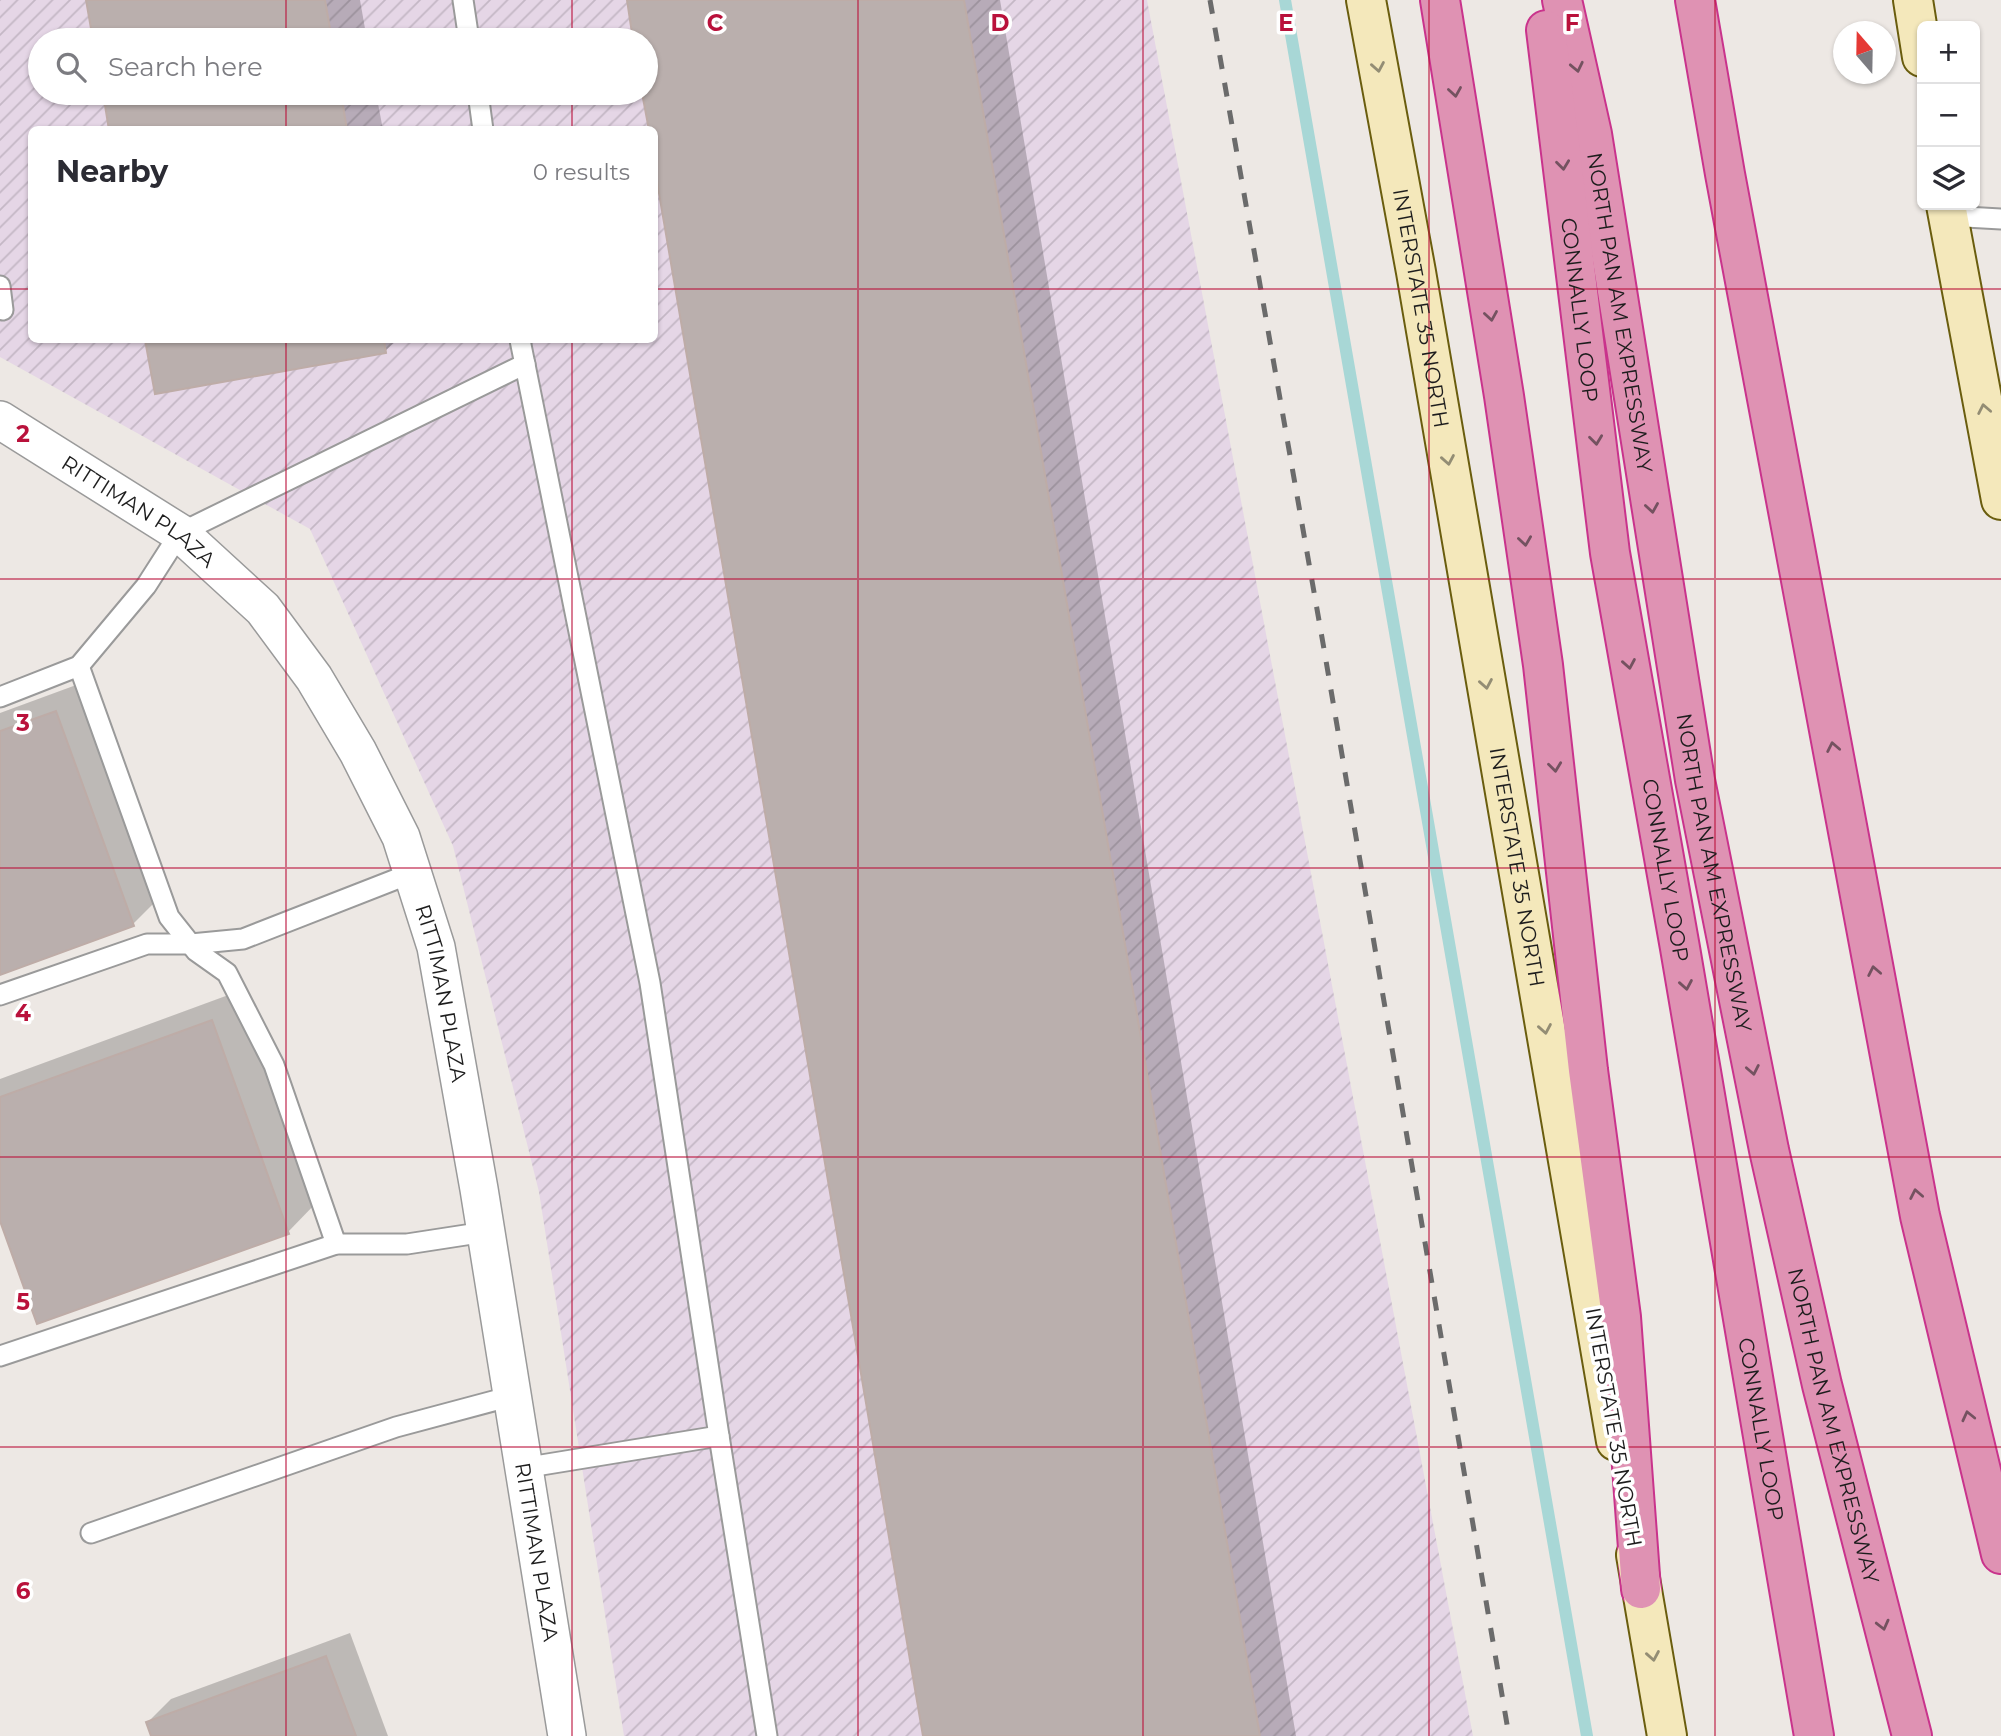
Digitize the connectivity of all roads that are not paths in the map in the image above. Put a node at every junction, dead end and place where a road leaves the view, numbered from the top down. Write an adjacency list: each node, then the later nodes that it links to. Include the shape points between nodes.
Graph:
1 (463, 0): 9 (lane)
2 (1366, 0): 36 (main road, INTERSTATE 35 NORTH, one-way to 36)
3 (1440, 0): 36 (highway, one-way to 36, via 1543,665 1621,1317)
4 (1543, 0): 40 (highway, CONNALLY LOOP, one-way to 40, via 1610,553)
5 (1562, 0): 41 (highway, NORTH PAN AM EXPRESSWAY, one-way to 41, via 1592,134 1696,780 1769,1150 1822,1385)
6 (1695, 0): 32 (highway, one-way to 6, via 1920,1216)
7 (1913, 0): 8 (main road)
8 (1917, 25)
9 (468, 28)
10 (480, 105): 11 (lane)
11 (482, 126)
12 (1947, 210): 13 (lane); 19 (main road, one-way to 12)
13 (2001, 219)
14 (0, 286): 15 (lane)
15 (1, 310)
16 (521, 343): 17 (lane)
17 (525, 364): 20 (lane); 30 (lane, via 650,983)
18 (0, 420): 20 (street, RITTIMAN PLAZA)
19 (2001, 500)
20 (180, 533): 21 (lane, via 146,586); 23 (street, RITTIMAN PLAZA, via 263,610 314,678 401,837)
21 (79, 666): 22 (lane); 24 (lane, via 169,917)
22 (0, 697)
23 (412, 873): 24 (lane, via 243,939); 26 (street, RITTIMAN PLAZA, via 436,947)
24 (191, 944): 25 (lane, via 147,944); 27 (lane, via 227,973 274,1065)
25 (0, 995)
26 (485, 1232): 27 (lane, via 407,1244); 29 (street, RITTIMAN PLAZA)
27 (336, 1244): 28 (lane)
28 (0, 1356)
29 (512, 1396): 31 (street, RITTIMAN PLAZA); 33 (lane, via 396,1427)
30 (719, 1436): 31 (lane); 38 (lane)
31 (523, 1468): 37 (street, RITTIMAN PLAZA)
32 (1984, 1482): 34 (highway); 35 (highway)
33 (91, 1533)
34 (2001, 1534)
35 (2001, 1554)
36 (1642, 1589): 39 (main road, INTERSTATE 35 NORTH, one-way to 39)
37 (560, 1734)
38 (767, 1736)
39 (1667, 1736)
40 (1814, 1736)
41 (1912, 1736)

